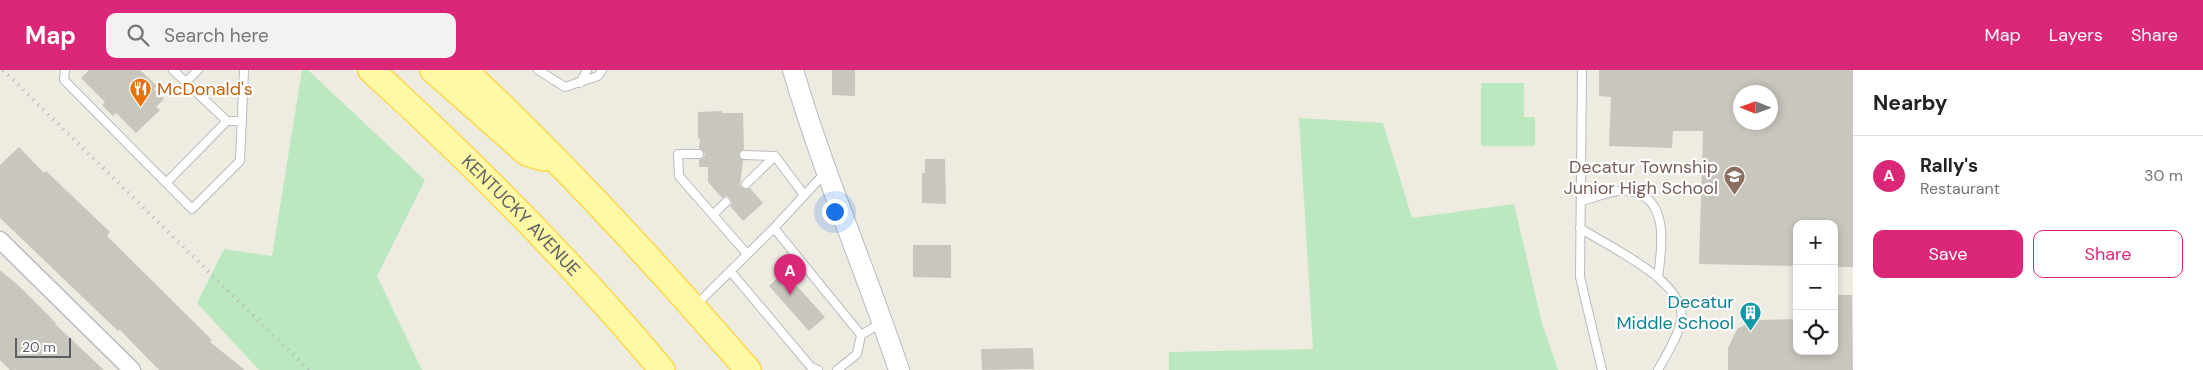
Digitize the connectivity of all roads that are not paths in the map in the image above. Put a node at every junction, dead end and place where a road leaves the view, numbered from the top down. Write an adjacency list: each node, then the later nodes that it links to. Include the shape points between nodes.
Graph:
1 (65, 70): 22 (lane, via 64,80)
2 (173, 70): 13 (lane)
3 (198, 70): 13 (lane)
4 (244, 70): 16 (lane)
5 (371, 70): 39 (main road, KENTUCKY AVENUE, via 521,214)
6 (434, 70): 20 (main road, via 527,152)
7 (465, 70): 20 (main road)
8 (538, 70): 14 (lane, via 565,87)
9 (587, 70): 14 (lane)
10 (602, 70): 14 (lane, via 598,76)
11 (793, 70): 21 (street)
12 (1582, 70): 25 (lane)
13 (186, 82): 15 (lane)
14 (580, 82)
15 (227, 121): 16 (lane); 22 (lane)
16 (242, 122): 22 (lane, via 240,161 192,209)
17 (699, 154): 27 (lane, via 678,154 679,176)
18 (744, 155): 19 (lane)
19 (775, 156): 23 (lane); 24 (lane)
20 (560, 163): 34 (main road)
21 (826, 172): 24 (lane); 35 (street)
22 (166, 183)
23 (746, 184)
24 (804, 196): 28 (lane)
25 (1580, 201): 29 (lane); 33 (lane, via 1629,190 1648,197 1657,212 1663,240)
26 (726, 202): 27 (lane)
27 (713, 215): 31 (lane)
28 (774, 228): 31 (lane); 36 (lane)
29 (1580, 228): 33 (lane, via 1650,269); 43 (lane, via 1580,277)
30 (0, 240): 38 (street)
31 (747, 254): 32 (lane)
32 (731, 272): 34 (lane); 37 (lane)
33 (1658, 277): 44 (lane, via 1680,304 1682,320)
34 (694, 307): 40 (main road)
35 (883, 322): 36 (lane); 42 (street)
36 (861, 336): 41 (lane, via 856,354)
37 (812, 369)
38 (132, 370)
39 (662, 370)
40 (748, 370)
41 (837, 370)
42 (899, 370)
43 (1602, 370)
44 (1658, 370)

